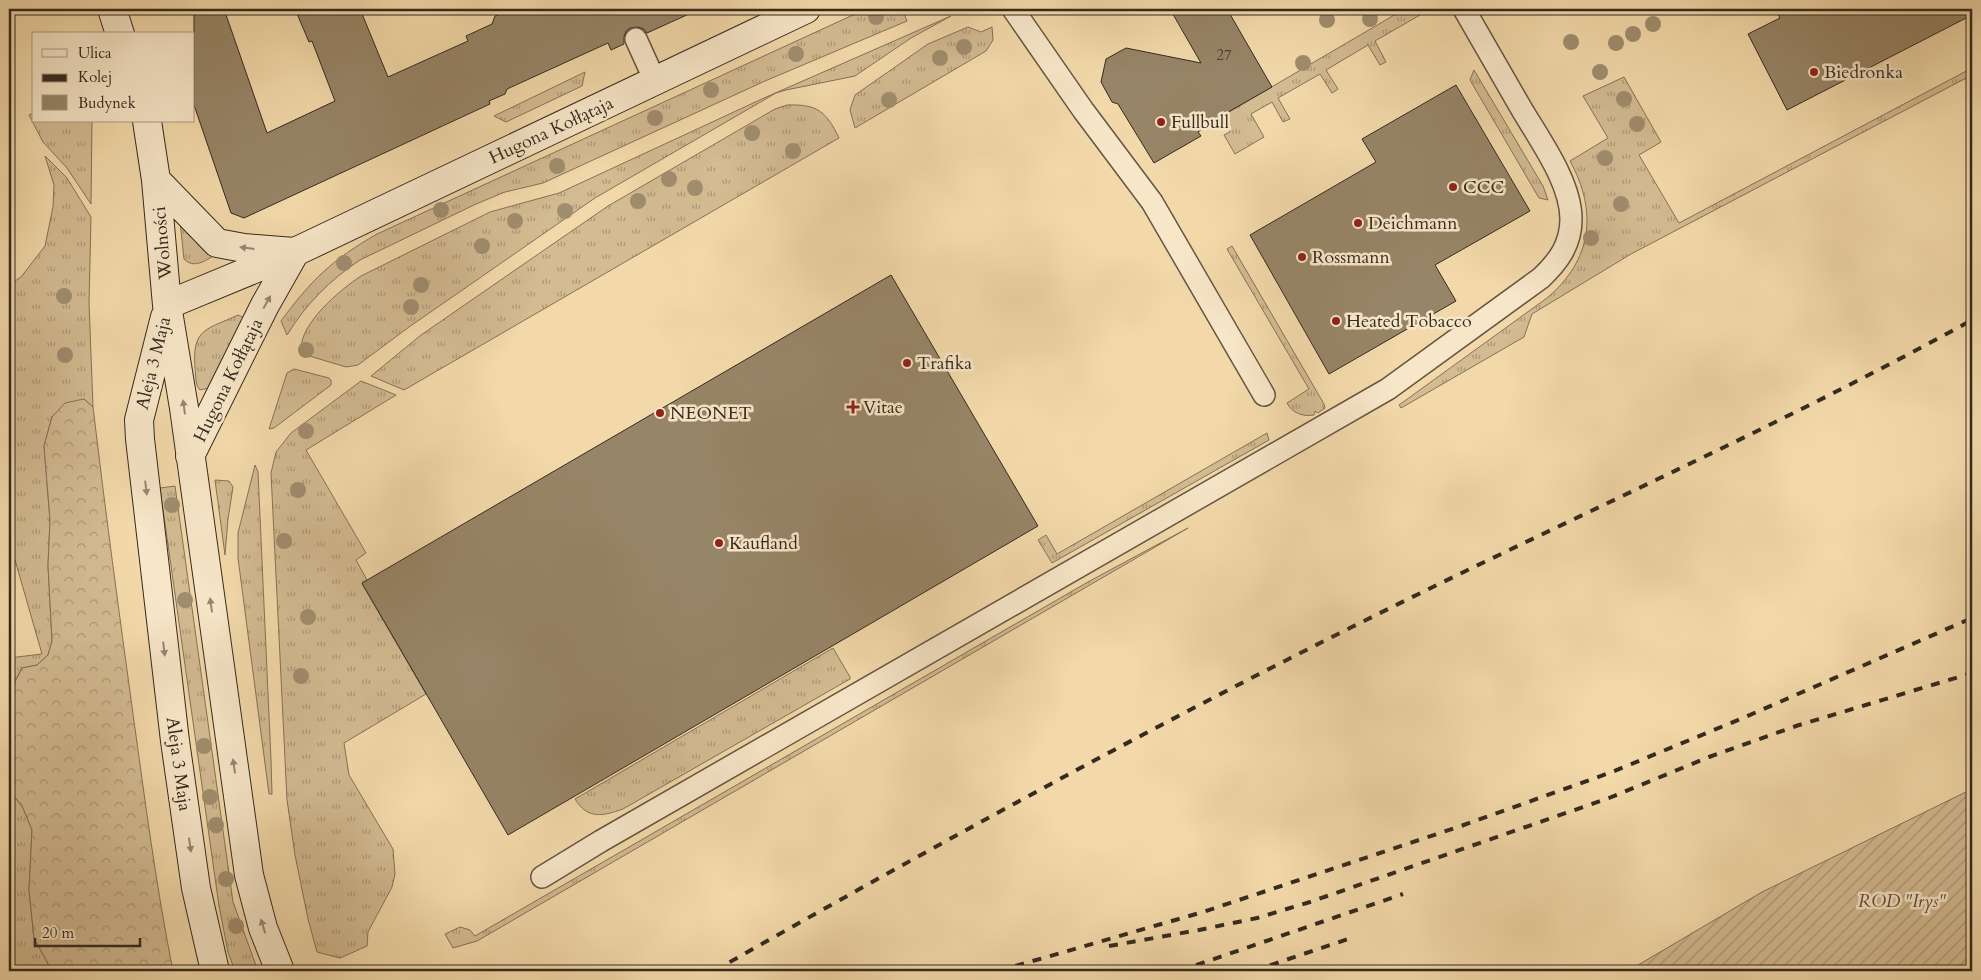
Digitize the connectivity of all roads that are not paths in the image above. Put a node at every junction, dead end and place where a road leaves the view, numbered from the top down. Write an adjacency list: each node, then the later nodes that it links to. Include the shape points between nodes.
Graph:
1 (112, 9): 5 (street)
2 (806, 9): 7 (street, Hugona Kołłątaja)
3 (1013, 9): 12 (lane, via 1152,202)
4 (1464, 9): 14 (lane, via 1546,150 1569,200 1570,226 1565,250 1555,265 1388,389)
5 (119, 32)
6 (636, 39): 7 (lane)
7 (655, 81): 10 (street, Hugona Kołłątaja)
8 (147, 122): 9 (street, Wolności)
9 (156, 180): 10 (street, Wolności, one-way to 9, via 217,243); 11 (street, Wolności)
10 (295, 252): 11 (street, Hugona Kołłątaja); 13 (street, Hugona Kołłątaja, one-way to 10)
11 (167, 305): 13 (street, Aleja 3 Maja, one-way to 11); 15 (street, Aleja 3 Maja, one-way to 15, via 139,420 176,750 196,888)
12 (1264, 395)
13 (190, 456): 16 (street, Aleja 3 Maja, one-way to 13, via 263,928 249,875)
14 (542, 877)
15 (215, 971)
16 (280, 971)

